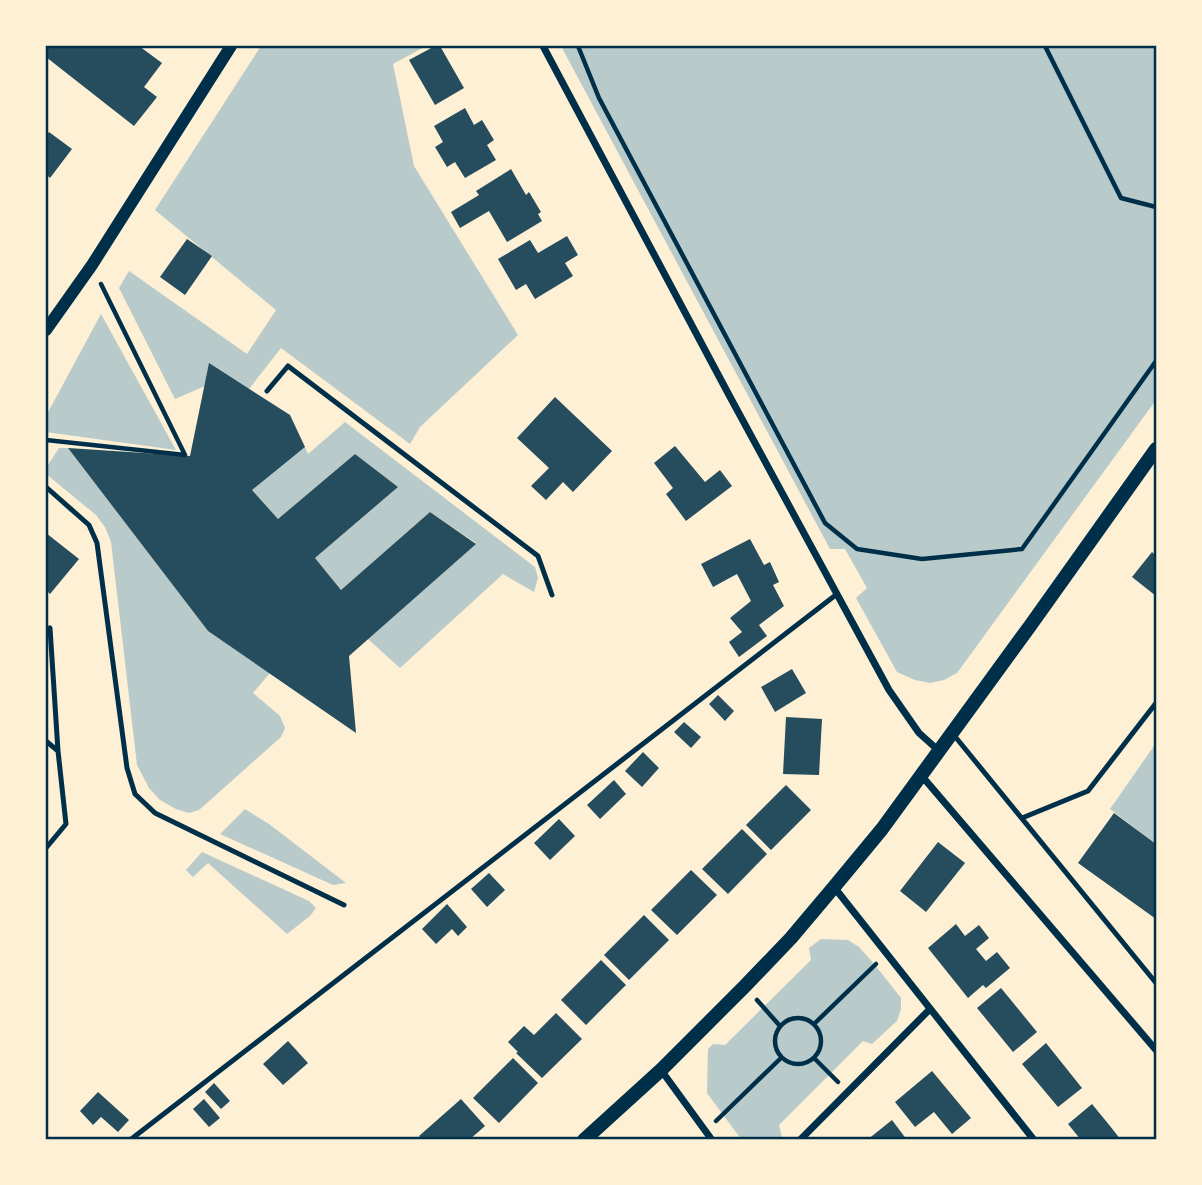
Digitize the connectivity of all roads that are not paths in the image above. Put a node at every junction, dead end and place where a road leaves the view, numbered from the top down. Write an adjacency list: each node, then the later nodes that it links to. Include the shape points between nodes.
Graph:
1 (231, 46): 3 (street)
2 (543, 46): 7 (street)
3 (46, 330)
4 (267, 391): 8 (lane, via 288,366 538,556)
5 (1157, 449): 11 (main road)
6 (46, 487): 19 (lane, via 89,525 97,543 127,768 135,794 155,813)
7 (837, 594): 13 (street, via 889,690 919,733); 24 (lane)
8 (552, 595)
9 (46, 634): 14 (lane, via 50,628)
10 (1157, 703): 16 (lane, via 1087,791)
11 (951, 732): 13 (main road); 16 (lane)
12 (46, 741): 14 (lane)
13 (938, 750): 15 (main road)
14 (58, 751): 17 (lane, via 66,824)
15 (921, 775): 18 (main road); 22 (street)
16 (1022, 818): 20 (lane)
17 (46, 848)
18 (834, 887): 21 (street); 23 (main road, via 791,938)
19 (344, 905)
20 (1157, 983)
21 (930, 1009): 27 (street); 28 (street)
22 (1157, 1050)
23 (661, 1070): 25 (main road); 26 (street)
24 (130, 1139)
25 (583, 1139)
26 (712, 1139)
27 (800, 1139)
28 (1034, 1139)

